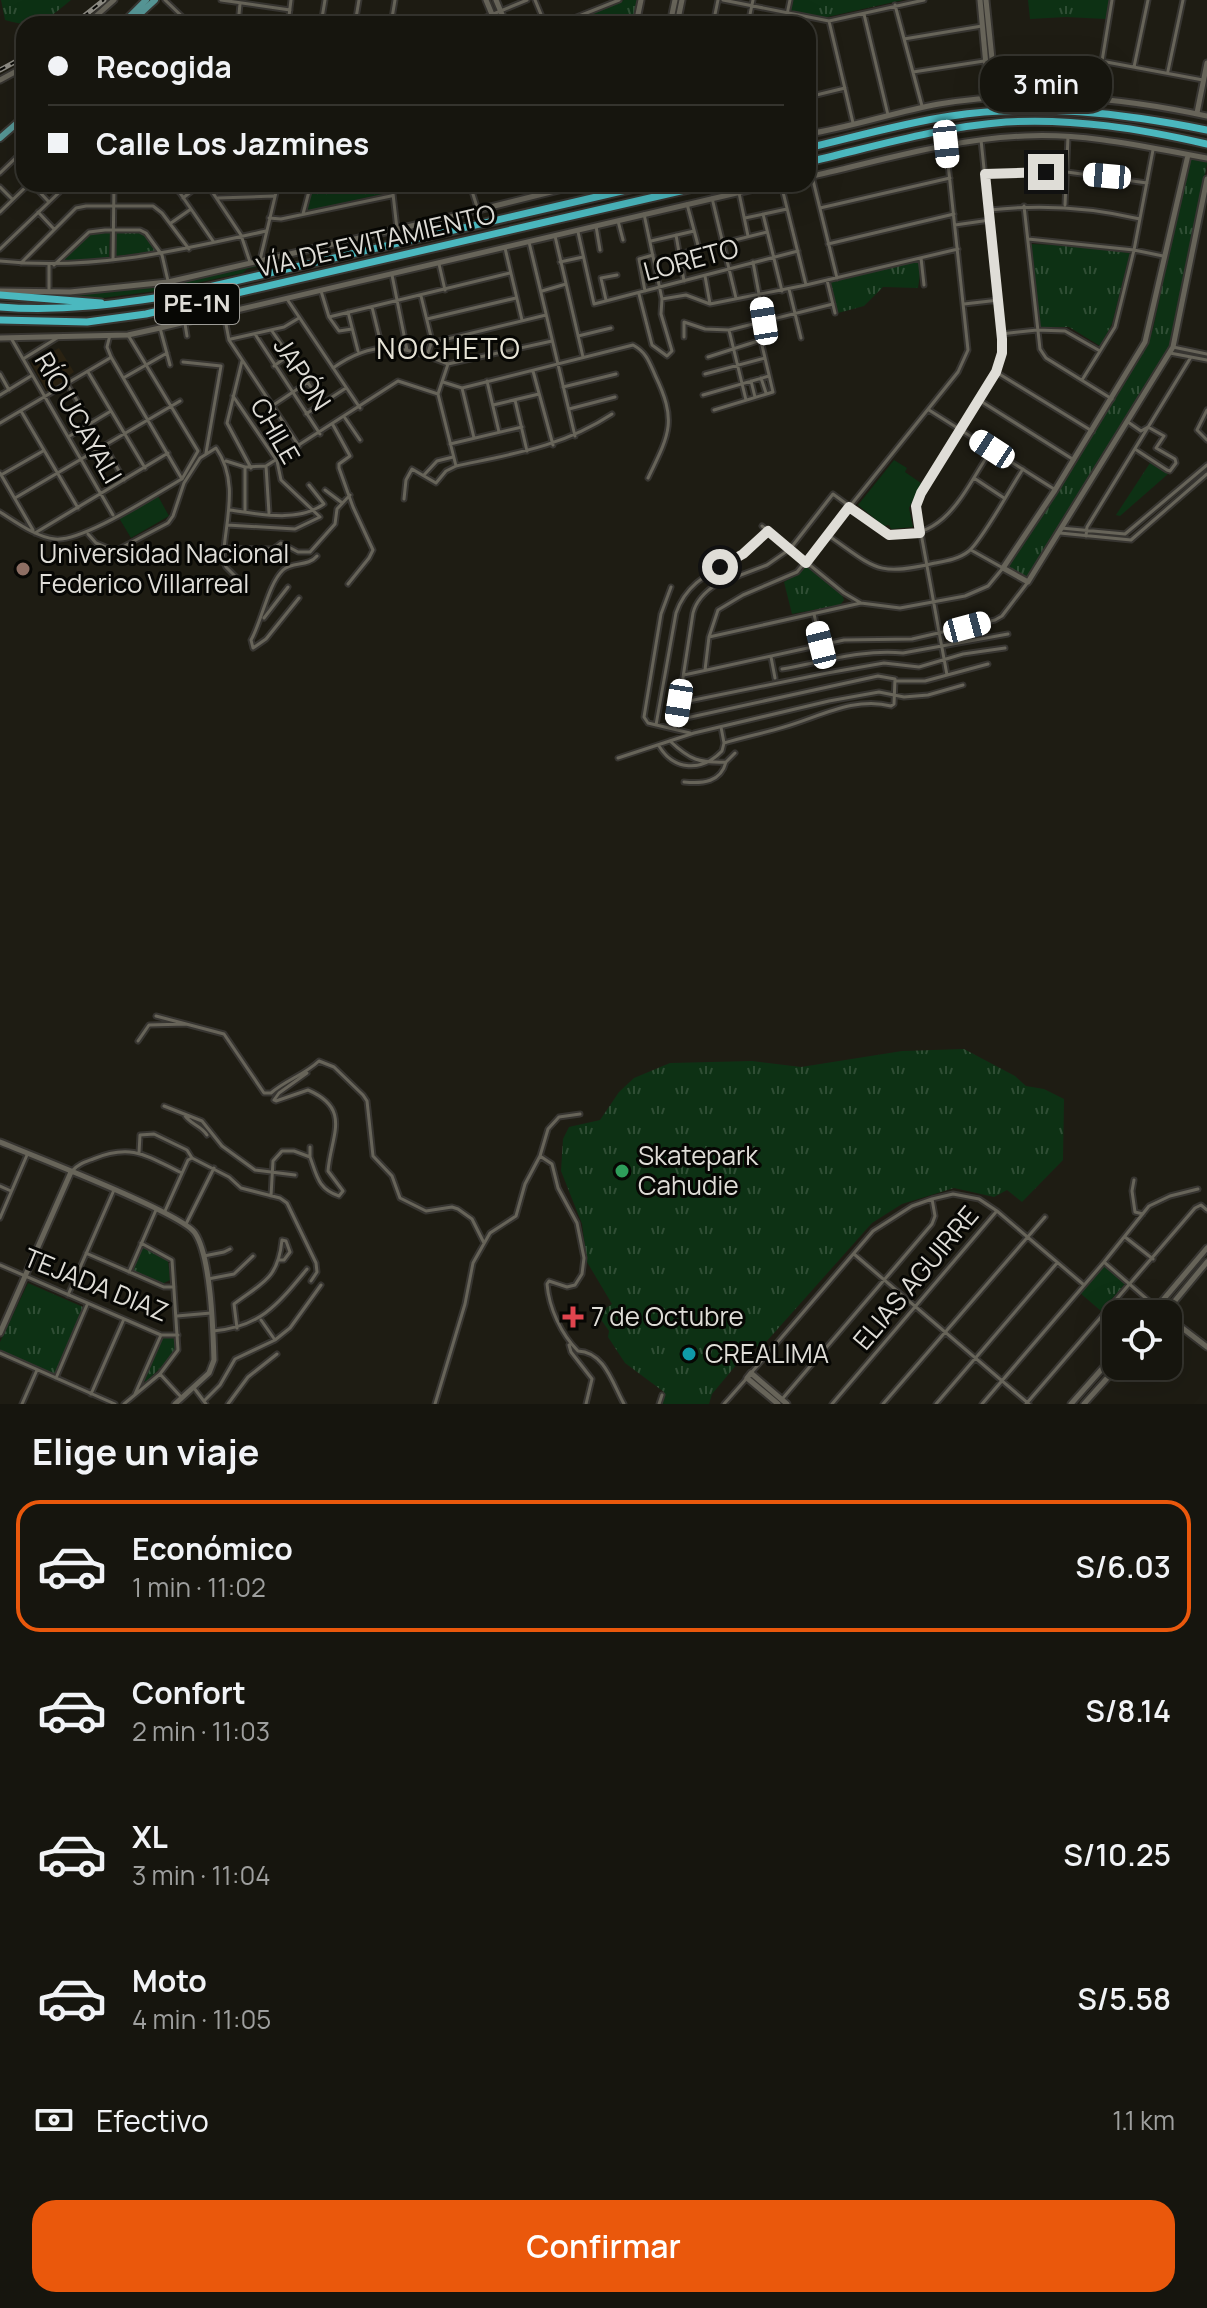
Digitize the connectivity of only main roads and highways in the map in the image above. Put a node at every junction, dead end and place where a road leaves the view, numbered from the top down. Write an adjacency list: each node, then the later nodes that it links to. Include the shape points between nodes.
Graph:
1 (155, 0): 2 (main road)
2 (138, 16)
3 (16, 124): 5 (main road)
4 (1207, 130): 7 (highway, via 1091,111 1001,111 942,117)
5 (0, 138)
6 (1207, 144): 8 (highway, via 1089,123 1005,122)
7 (816, 146)
8 (816, 160)
9 (618, 192): 12 (highway, VÍA DE EVITAMIENTO / PE-1N)
10 (677, 192): 14 (highway, VÍA DE EVITAMIENTO / PE-1N, via 178,308 87,322)
11 (0, 293): 12 (highway)
12 (114, 305): 13 (highway, VÍA DE EVITAMIENTO / PE-1N)
13 (0, 307)
14 (0, 322)

